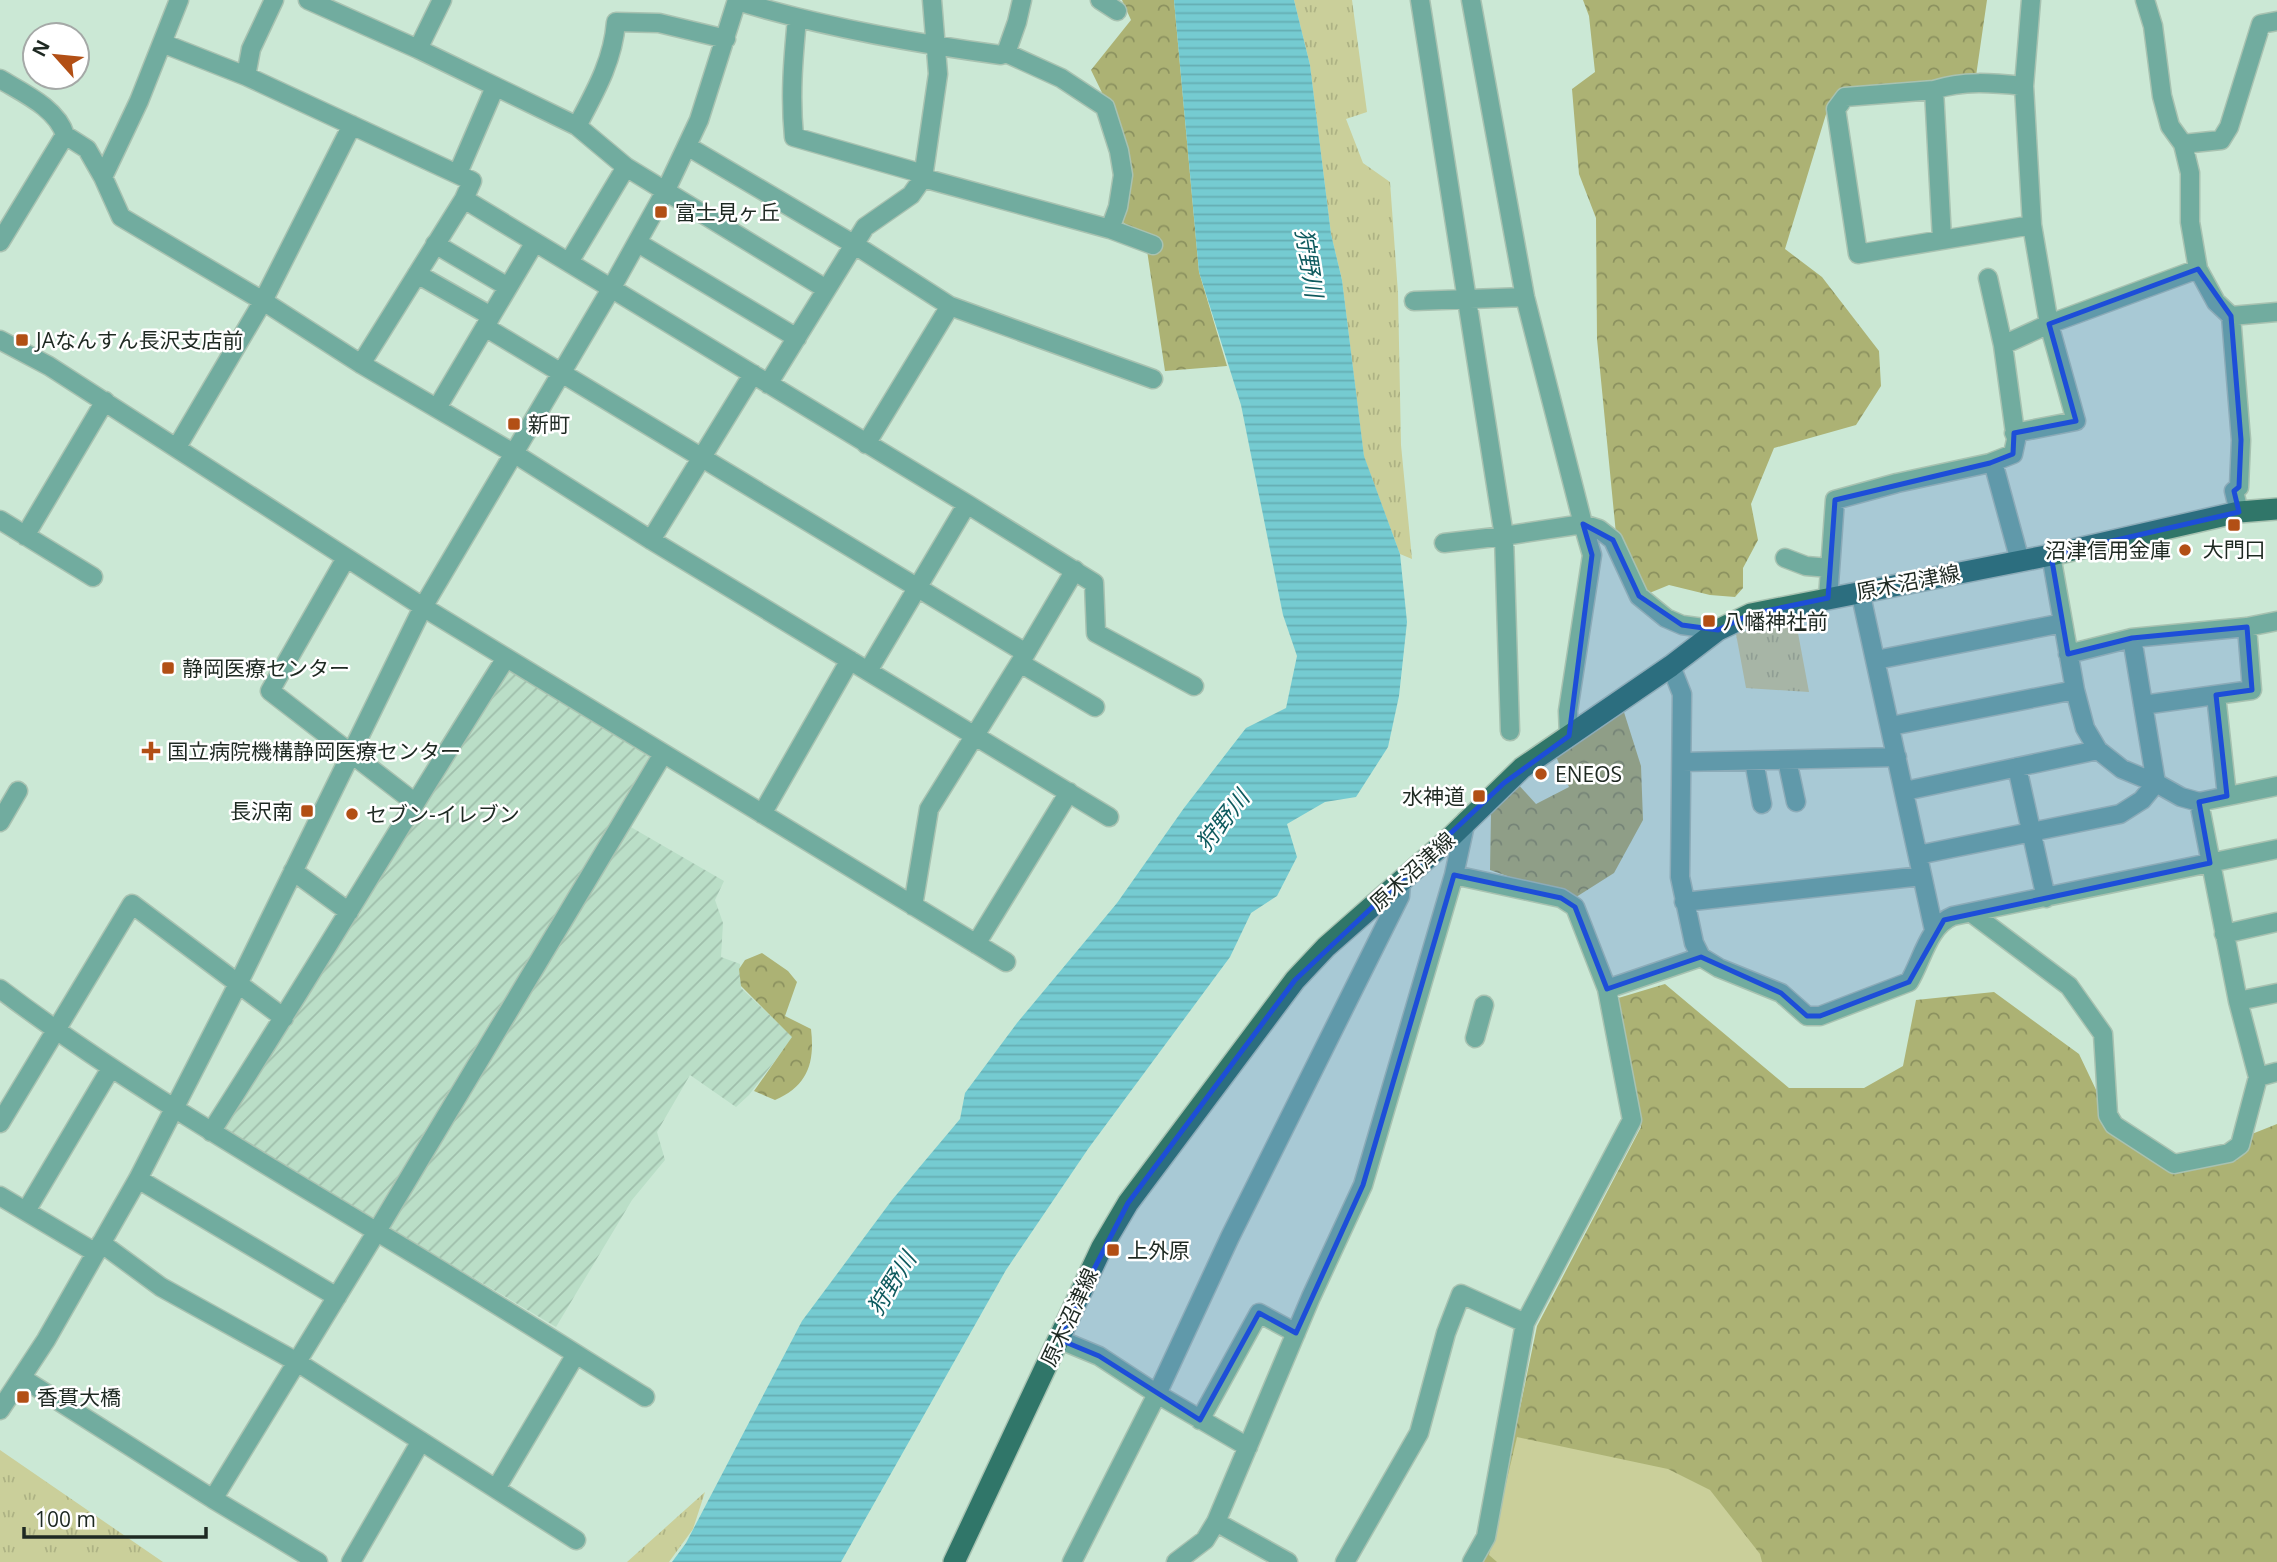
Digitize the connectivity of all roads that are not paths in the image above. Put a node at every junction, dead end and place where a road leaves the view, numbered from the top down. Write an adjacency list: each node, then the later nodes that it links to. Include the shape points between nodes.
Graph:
1 (179, 0): 17 (street)
2 (274, 0): 21 (street, via 251,49)
3 (308, 0): 19 (street)
4 (442, 0): 19 (street)
5 (932, 0): 18 (street)
6 (1022, 0): 20 (street)
7 (1100, 0): 13 (street)
8 (1420, 0): 54 (street)
9 (1471, 0): 53 (street)
10 (2031, 0): 23 (street)
11 (2145, 0): 29 (street, via 2162,96 2170,126)
12 (737, 1): 14 (street); 16 (street)
13 (1117, 10)
14 (797, 19): 18 (street); 34 (street, via 791,96 794,137 913,171)
15 (2277, 21): 29 (street, via 2260,24 2230,127 2221,140)
16 (726, 39): 27 (street, via 659,23 616,22 615,42 604,74); 30 (street)
17 (162, 43): 21 (street); 33 (street)
18 (936, 46): 20 (street); 34 (street, via 938,74)
19 (418, 49): 24 (street)
20 (1006, 52): 38 (street, via 1061,78 1105,107 1123,175)
21 (246, 76): 26 (street)
22 (0, 79): 28 (street, via 43,106)
23 (2024, 86): 25 (street, via 1980,82); 37 (street)
24 (495, 87): 27 (street); 32 (street)
25 (1934, 90): 39 (street); 39 (street, via 1845,97 1836,109 1858,254)
26 (352, 125): 32 (street); 55 (street)
27 (577, 126): 31 (street)
28 (65, 135): 33 (street, via 87,149); 40 (street)
29 (2183, 144): 47 (street, via 2190,173 2190,222)
30 (687, 146): 35 (street); 44 (street)
31 (626, 167): 35 (street); 46 (street)
32 (458, 173): 36 (street, via 472,181)
33 (103, 177): 55 (street, via 121,217)
34 (923, 178): 38 (street); 44 (street, via 911,195 865,228)
35 (665, 192): 42 (street); 52 (street)
36 (464, 199): 41 (street); 43 (street)
37 (2032, 225): 39 (street); 61 (street)
38 (1110, 229): 45 (street)
39 (1942, 239)
40 (0, 242)
41 (535, 242): 46 (street); 50 (street)
42 (638, 243): 51 (street); 62 (street)
43 (435, 244): 48 (street); 50 (street)
44 (855, 244): 52 (street); 57 (street)
45 (1153, 245)
46 (569, 262): 51 (street)
47 (2197, 269): 59 (street, via 2216,302); 61 (street)
48 (416, 274): 60 (street); 65 (street)
49 (1989, 278): 64 (street)
50 (508, 287): 60 (street)
51 (611, 289): 66 (street); 67 (street)
52 (826, 289): 62 (street)
53 (1525, 297): 54 (street); 81 (street)
54 (1466, 299): 56 (street); 83 (street)
55 (263, 301): 65 (street); 73 (street)
56 (1414, 301)
57 (950, 306): 68 (street); 72 (street)
58 (2277, 312): 59 (street)
59 (2231, 316): 79 (street, via 2241,440 2239,487 2234,491)
60 (488, 321): 66 (street); 70 (street)
61 (2049, 324): 64 (street); 71 (street, via 2076,421)
62 (797, 338): 67 (street)
63 (0, 340): 69 (street)
64 (2003, 345): 71 (street)
65 (361, 364): 70 (street)
66 (562, 371): 74 (street); 75 (street)
67 (760, 379): 72 (street); 75 (street)
68 (1153, 379)
69 (105, 401): 73 (street); 82 (street)
70 (437, 408): 74 (street)
71 (2014, 433): 76 (street, via 2013,454)
72 (866, 444): 77 (street)
73 (177, 447): 87 (street)
74 (515, 454): 84 (street); 96 (street)
75 (701, 456): 84 (street); 93 (street)
76 (1993, 462): 89 (street); 90 (street, via 1835,500)
77 (967, 504): 91 (street); 93 (street)
78 (2277, 509): 79 (main road, 原木沼津線)
79 (2239, 512): 86 (main road, 原木沼津線)
80 (0, 520): 82 (street)
81 (1583, 524): 83 (street); 100 (street, via 1613,540 1639,596 1666,618); 117 (street, via 1592,555)
82 (25, 536): 92 (street)
83 (1504, 536): 85 (street); 115 (street)
84 (651, 540): 105 (street)
85 (1444, 543)
86 (2051, 555): 89 (main road, 原木沼津線); 98 (street)
87 (346, 558): 96 (street); 119 (street, via 270,691)
88 (1785, 558): 90 (street)
89 (2020, 561): 94 (main road, 原木沼津線)
90 (1830, 568): 95 (street)
91 (1075, 570): 104 (street); 109 (street, via 1094,583 1096,633)
92 (93, 577)
93 (917, 586): 104 (street); 108 (street)
94 (1860, 591): 95 (main road, 原木沼津線); 106 (street)
95 (1828, 598): 100 (main road, 原木沼津線, via 1751,614)
96 (423, 607): 103 (street); 119 (street)
97 (2277, 621): 99 (street)
98 (2063, 623): 102 (street); 106 (street)
99 (2247, 627): 101 (street); 111 (street, via 2252,691)
100 (1718, 630): 107 (main road, 原木沼津線)
101 (2132, 638): 102 (street); 112 (street)
102 (2068, 653): 110 (street)
103 (506, 658): 120 (street); 132 (street)
104 (1023, 658): 113 (street); 116 (street)
105 (850, 660): 108 (street); 136 (street)
106 (1876, 660): 114 (street)
107 (1671, 666): 117 (main road, 原木沼津線); 124 (street, via 1682,694)
108 (867, 671): 116 (street)
109 (1194, 686)
110 (2075, 690): 114 (street); 118 (street, via 2085,728)
111 (2216, 695): 112 (street); 131 (street)
112 (2143, 705): 126 (street)
113 (1095, 707)
114 (1891, 726): 121 (street)
115 (1510, 731)
116 (976, 734): 130 (street); 150 (street, via 929,809)
117 (1569, 736): 138 (main road, 原木沼津線, via 1522,768)
118 (2098, 750): 125 (street); 126 (street, via 2122,769)
119 (352, 752): 132 (street); 144 (street)
120 (663, 754): 136 (street); 177 (street)
121 (1897, 757): 122 (street); 129 (street)
122 (1787, 760): 123 (street); 133 (street)
123 (1754, 761): 124 (street); 135 (street)
124 (1682, 762): 149 (street, via 1679,877)
125 (2017, 767): 129 (street); 140 (street)
126 (2156, 783): 134 (street); 140 (street, via 2142,800 2120,814)
127 (2277, 786): 131 (street)
128 (18, 791): 139 (street)
129 (1905, 791): 142 (street)
130 (1069, 792): 137 (street); 156 (street)
131 (2227, 796): 134 (street)
132 (414, 802): 151 (street)
133 (1796, 802)
134 (2199, 802): 143 (street)
135 (1762, 804)
136 (761, 814): 150 (street)
137 (1109, 817)
138 (1466, 820): 145 (street); 147 (main road, 原木沼津線)
139 (0, 822)
140 (2032, 832): 142 (street); 148 (street)
141 (2277, 849): 143 (street)
142 (1918, 855): 146 (street)
143 (2210, 863): 148 (street); 155 (street)
144 (293, 871): 151 (street); 159 (street)
145 (1454, 875): 161 (street, via 1561,898 1575,907); 181 (street, via 1363,1185)
146 (1922, 876): 149 (street); 154 (street)
147 (1401, 882): 182 (main road, 原木沼津線, via 1295,980 1188,1122 1128,1203); 186 (street, via 1400,896 1235,1226)
148 (2046, 898): 152 (street)
149 (1684, 902): 157 (street)
150 (913, 906): 156 (street)
151 (349, 912): 165 (street)
152 (1973, 914): 154 (street, via 1944,920); 170 (street, via 2069,986 2103,1034 2108,1115 2114,1125 2174,1164 2229,1153 2240,1145)
153 (2277, 922): 155 (street)
154 (1934, 930): 157 (street, via 1909,982 1820,1016 1807,1016 1782,993)
155 (2224, 934): 163 (street)
156 (976, 944): 158 (street)
157 (1701, 957): 161 (street)
158 (1006, 962)
159 (238, 984): 165 (street); 166 (street, via 132,904); 171 (street)
160 (0, 989): 166 (street)
161 (1607, 989): 180 (street, via 1632,1120)
162 (2277, 993): 163 (street)
163 (2238, 1001): 170 (street)
164 (1484, 1005): 167 (street)
165 (284, 1018): 173 (street)
166 (55, 1031): 168 (street); 172 (street)
167 (1475, 1038)
168 (111, 1068): 171 (street); 176 (street)
169 (2277, 1072): 170 (street)
170 (2258, 1077)
171 (173, 1109): 173 (street); 174 (street)
172 (0, 1123)
173 (211, 1132): 177 (street)
174 (138, 1179): 178 (street); 179 (street)
175 (0, 1196): 176 (street)
176 (26, 1211): 178 (street)
177 (377, 1231): 179 (street); 183 (street)
178 (99, 1248): 184 (street); 185 (street)
179 (337, 1297): 184 (street)
180 (1525, 1323): 202 (street, via 1461,1294 1419,1433); 203 (street, via 1486,1537)
181 (1296, 1333): 189 (street, via 1259,1313); 191 (street)
182 (1058, 1339): 186 (street, via 1099,1356); 198 (main road, 原木沼津線)
183 (576, 1354): 187 (street); 192 (street)
184 (297, 1362): 190 (street); 193 (street)
185 (22, 1378): 188 (street); 193 (street)
186 (1157, 1394): 189 (street); 199 (street)
187 (645, 1397)
188 (0, 1410)
189 (1200, 1420): 191 (street)
190 (421, 1441): 192 (street); 197 (street)
191 (1248, 1447): 194 (street)
192 (498, 1488): 195 (street)
193 (213, 1499): 196 (street)
194 (1216, 1522): 200 (street, via 1205,1540); 201 (street)
195 (576, 1540)
196 (318, 1562)
197 (351, 1562)
198 (954, 1562)
199 (1072, 1562)
200 (1176, 1562)
201 (1287, 1562)
202 (1345, 1562)
203 (1472, 1562)

